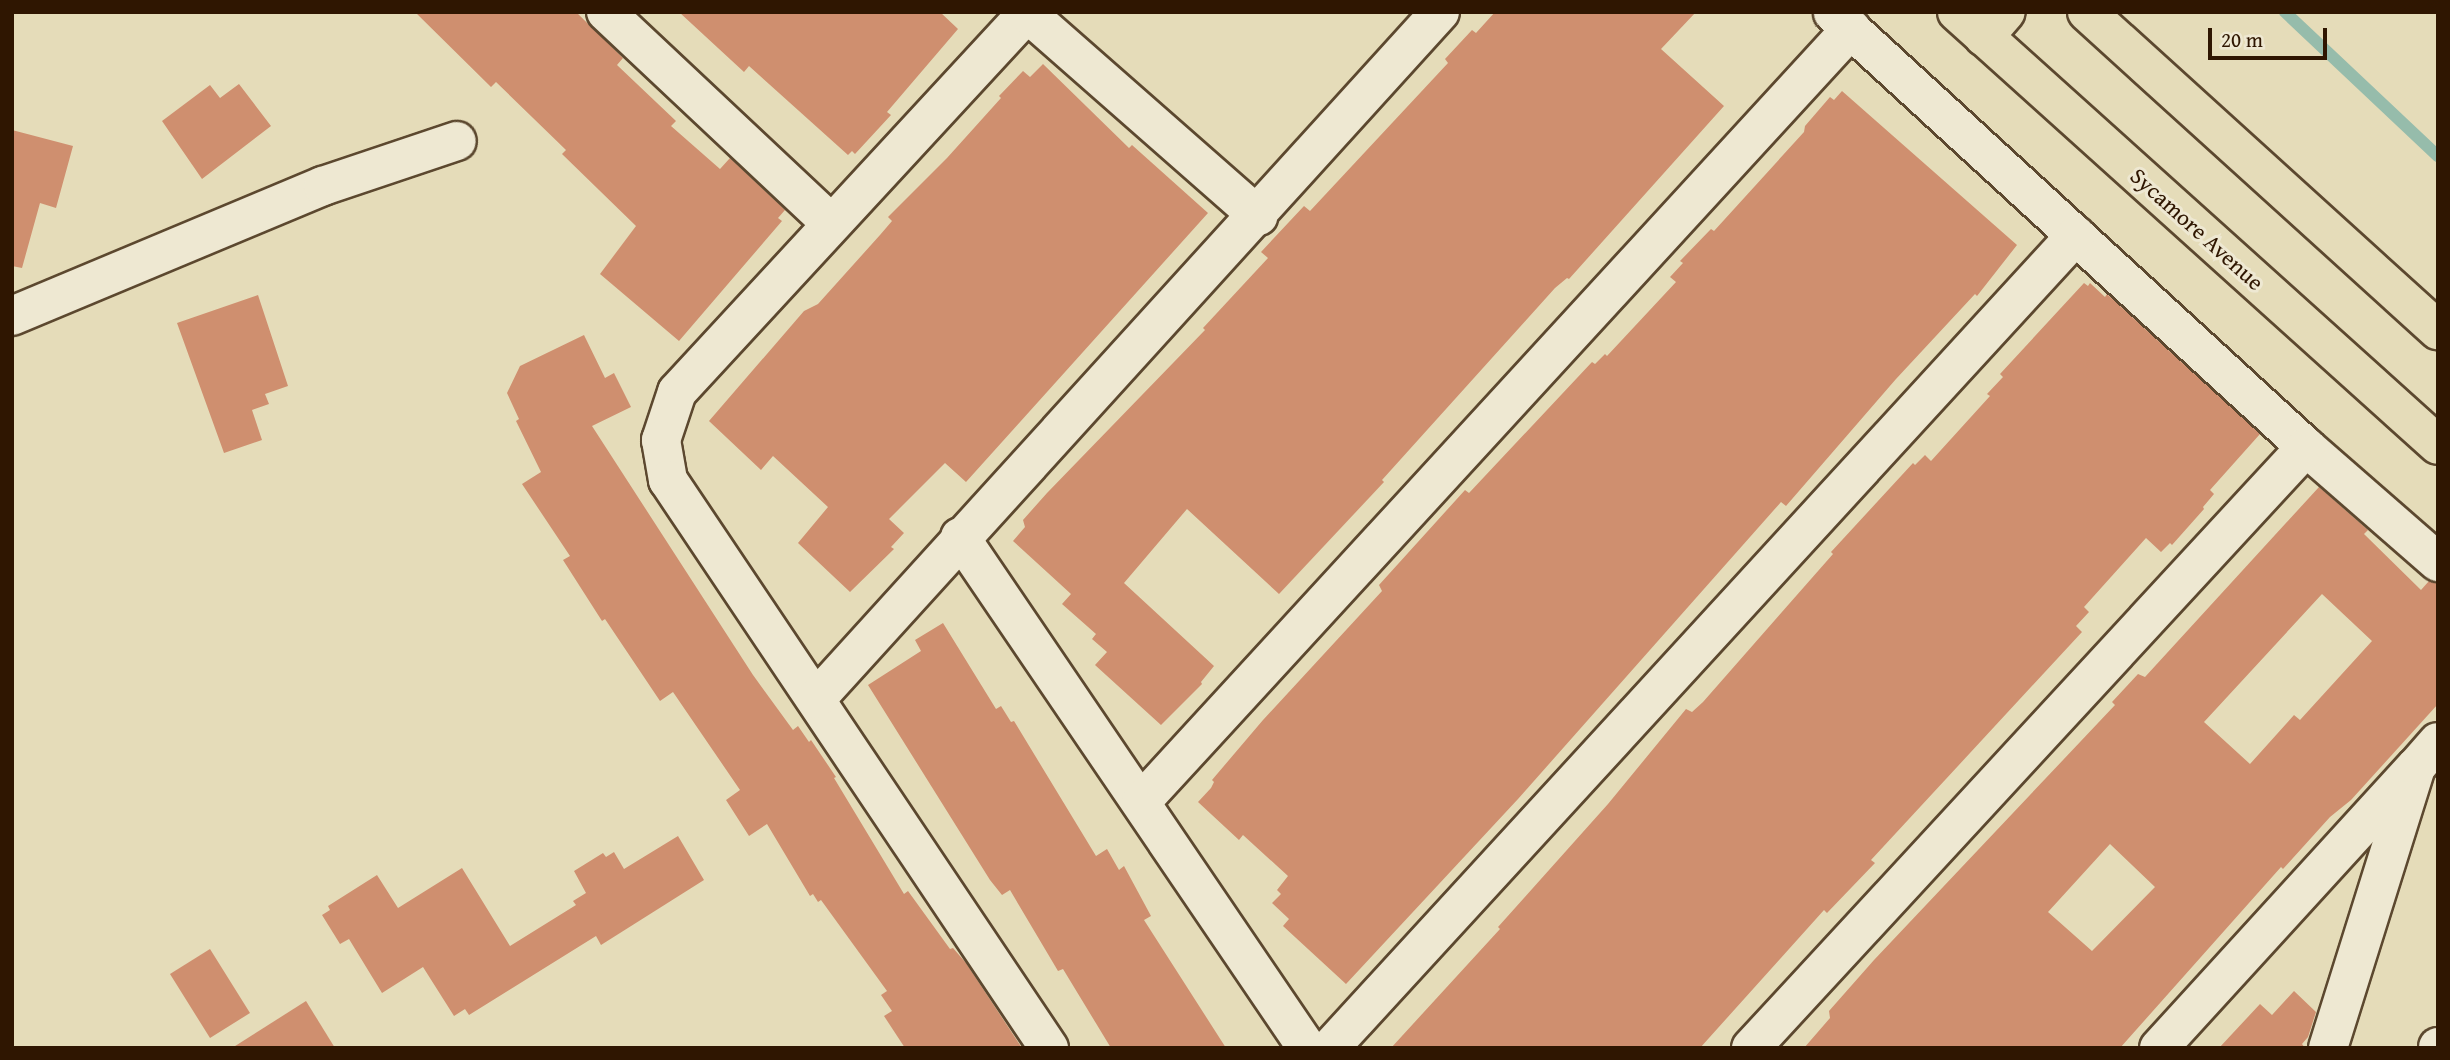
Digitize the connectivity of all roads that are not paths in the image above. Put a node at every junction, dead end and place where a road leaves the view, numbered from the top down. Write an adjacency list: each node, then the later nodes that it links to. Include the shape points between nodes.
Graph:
1 (1440, 12): 8 (lane)
2 (2087, 12): 12 (main road)
3 (1027, 13): 8 (lane); 9 (lane)
4 (611, 14): 9 (lane)
5 (1982, 20): 13 (main road, Sycamore Avenue)
6 (1842, 21): 10 (lane); 19 (lane)
7 (457, 141): 11 (lane, via 323,186)
8 (1258, 216): 15 (lane)
9 (831, 223): 17 (lane, via 677,392 661,440 668,480)
10 (2076, 235): 14 (lane); 22 (lane)
11 (12, 316)
12 (2438, 330)
13 (2438, 445)
14 (2306, 447): 16 (lane); 23 (lane)
15 (960, 537): 17 (lane); 19 (lane)
16 (2438, 562)
17 (816, 699): 20 (lane)
18 (2427, 755): 24 (lane); 25 (lane)
19 (1141, 802): 21 (lane)
20 (1049, 1048)
21 (1307, 1048)
22 (1330, 1048)
23 (1751, 1048)
24 (2160, 1048)
25 (2328, 1048)

